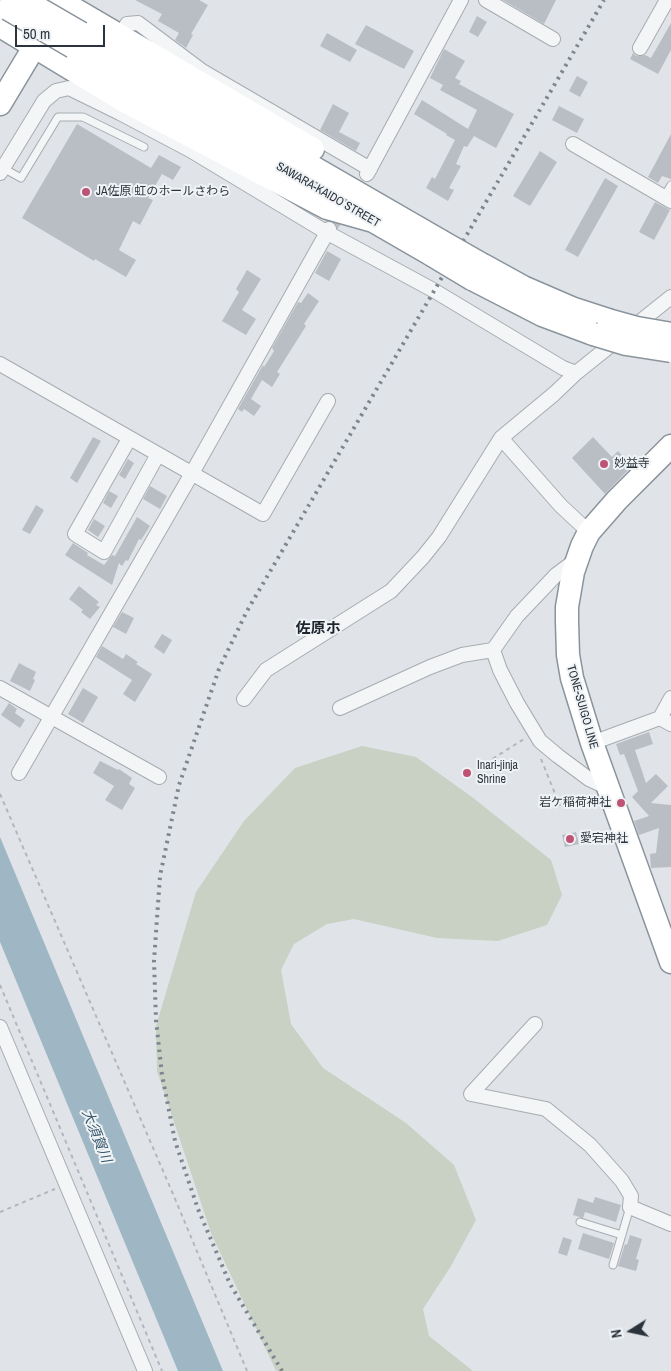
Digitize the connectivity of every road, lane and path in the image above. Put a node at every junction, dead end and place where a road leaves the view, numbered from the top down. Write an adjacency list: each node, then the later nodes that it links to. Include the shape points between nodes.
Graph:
1 (461, 0): 6 (street, via 369,172 202,70 138,23 127,24)
2 (486, 0): 7 (street)
3 (667, 0): 9 (street)
4 (62, 1): 6 (highway); 8 (highway)
5 (8, 10): 8 (highway); 16 (highway, SAWARA-KAIDO STREET, bridge, via 77,40)
6 (121, 35): 16 (highway, via 348,170)
7 (553, 39)
8 (34, 46): 10 (highway); 11 (highway)
9 (640, 48)
10 (0, 104)
11 (123, 108): 14 (street, via 69,88 56,91 44,101); 16 (highway, via 327,208); 17 (street)
12 (573, 144): 15 (street)
13 (144, 148): 14 (lane, via 83,117 58,117 21,178)
14 (1, 169)
15 (669, 195)
16 (380, 215): 19 (highway, SAWARA-KAIDO STREET, bridge, via 542,315)
17 (328, 230): 23 (street); 29 (street)
18 (671, 297): 23 (street)
19 (600, 327): 20 (highway, SAWARA-KAIDO STREET, bridge, via 637,328); 21 (highway, SAWARA-KAIDO STREET, bridge, via 626,344)
20 (671, 334)
21 (671, 351)
22 (0, 364): 26 (street)
23 (576, 373): 25 (street)
24 (328, 401): 29 (street, via 263,514)
25 (501, 438): 30 (street, via 561,506); 35 (street, via 439,536 391,591 266,670)
26 (129, 439): 28 (street); 28 (street, via 75,534 104,552)
27 (671, 446): 30 (highway, TONE-SUIGO LINE)
28 (157, 456): 29 (street)
29 (191, 475): 37 (street)
30 (590, 532): 31 (highway, TONE-SUIGO LINE)
31 (576, 560): 32 (street, via 556,574); 40 (highway, TONE-SUIGO LINE, via 567,607 568,655)
32 (493, 650): 36 (street, via 462,655 430,667); 39 (street, via 500,670)
33 (0, 688): 37 (street)
34 (671, 698): 38 (street)
35 (244, 699)
36 (340, 708)
37 (52, 717): 42 (street); 43 (street)
38 (666, 721): 40 (street)
39 (537, 737): 41 (path); 44 (street, via 588,779); 46 (path, via 541,759)
40 (592, 743): 44 (highway, TONE-SUIGO LINE)
41 (486, 762)
42 (19, 773)
43 (158, 777)
44 (608, 788): 47 (highway, TONE-SUIGO LINE)
45 (0, 794): 60 (path)
46 (560, 806)
47 (671, 962)
48 (0, 985): 59 (path)
49 (535, 1024): 52 (street, via 471,1094 546,1109 590,1145 622,1181 631,1196)
50 (0, 1027): 51 (street)
51 (66, 1184): 53 (path); 58 (street)
52 (630, 1207): 55 (street); 56 (lane)
53 (0, 1212)
54 (580, 1222): 56 (lane)
55 (671, 1224)
56 (622, 1235): 57 (lane)
57 (613, 1265)
58 (145, 1371)
59 (162, 1371)
60 (247, 1371)

